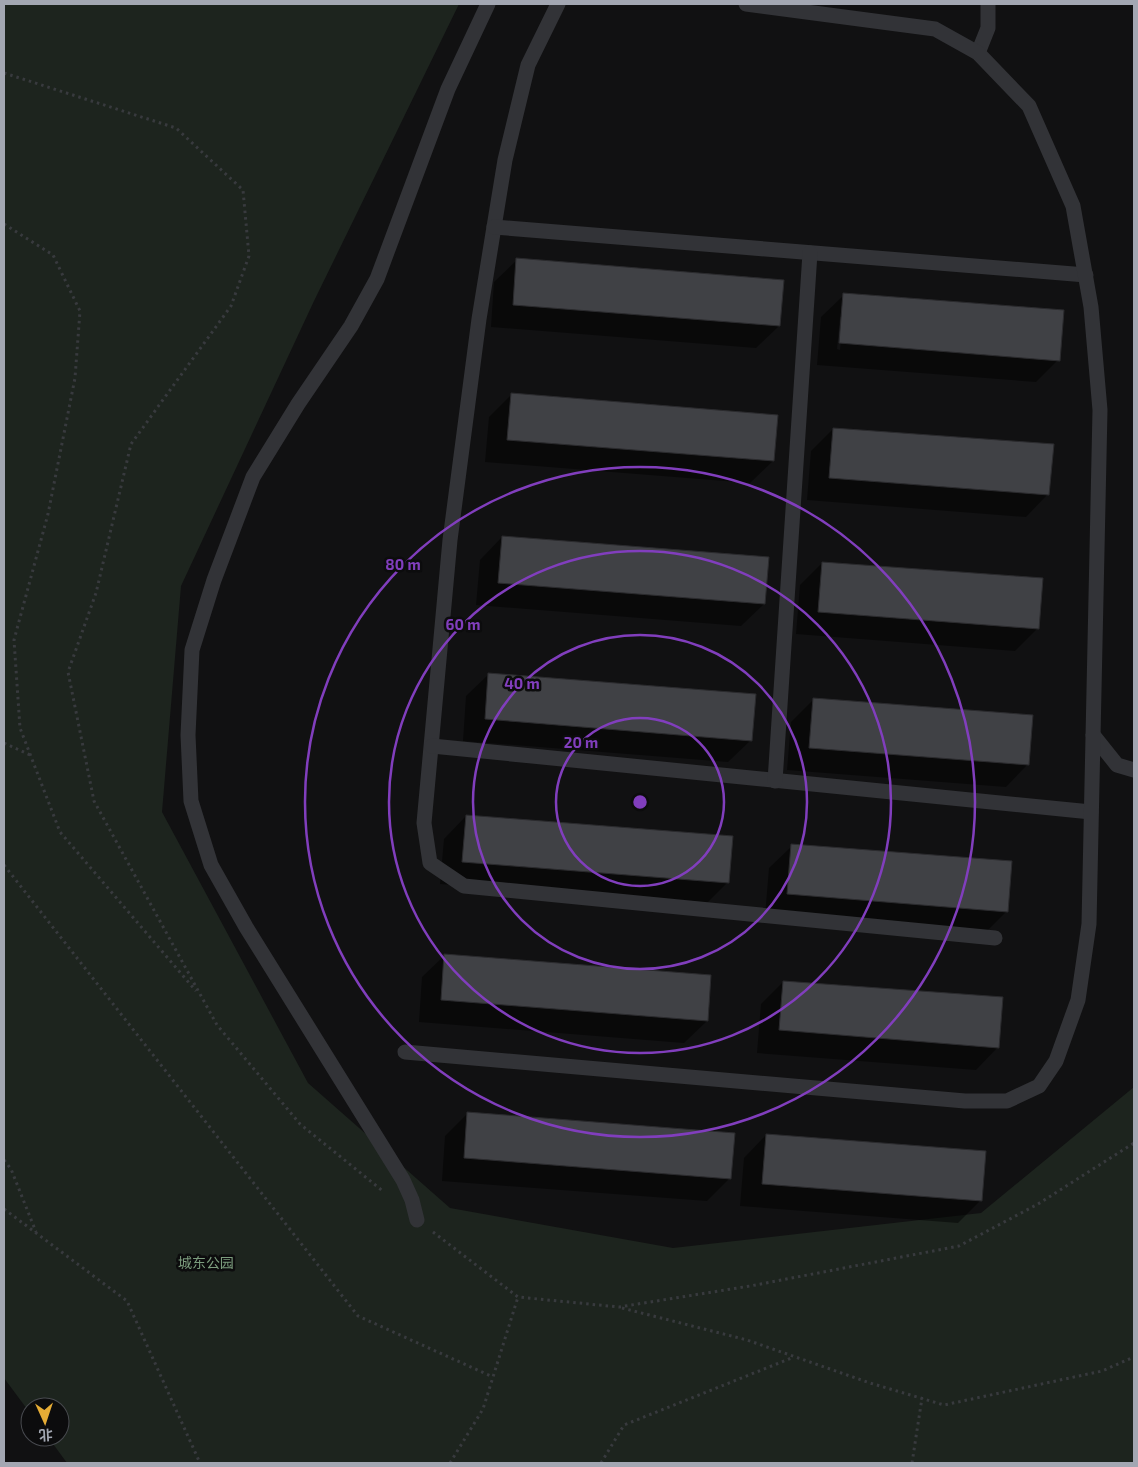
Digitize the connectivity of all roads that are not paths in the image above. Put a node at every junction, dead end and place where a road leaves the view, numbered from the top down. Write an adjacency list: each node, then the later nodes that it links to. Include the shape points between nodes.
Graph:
1 (488, 4): 16 (lane, via 448,89 377,279 351,326 253,477 214,580 192,650 188,735 191,802 210,865 403,1180)
2 (558, 4): 6 (lane, via 528,65 505,160)
3 (746, 4): 5 (lane, via 935,29)
4 (988, 4): 5 (lane, via 988,28)
5 (978, 54): 8 (lane, via 1029,106 1073,206)
6 (494, 227): 7 (lane); 10 (lane, via 450,540)
7 (810, 253): 8 (lane); 12 (lane)
8 (1086, 276): 9 (lane, via 1100,410)
9 (1093, 735): 11 (lane, via 1117,765); 13 (lane)
10 (432, 746): 12 (lane); 14 (lane, via 424,823 430,863 464,886)
11 (1134, 770)
12 (775, 781): 13 (lane)
13 (1091, 812): 15 (lane, via 1089,924 1078,1000 1056,1062 1039,1086 1007,1101 965,1101)
14 (996, 938)
15 (405, 1052)
16 (418, 1220)

